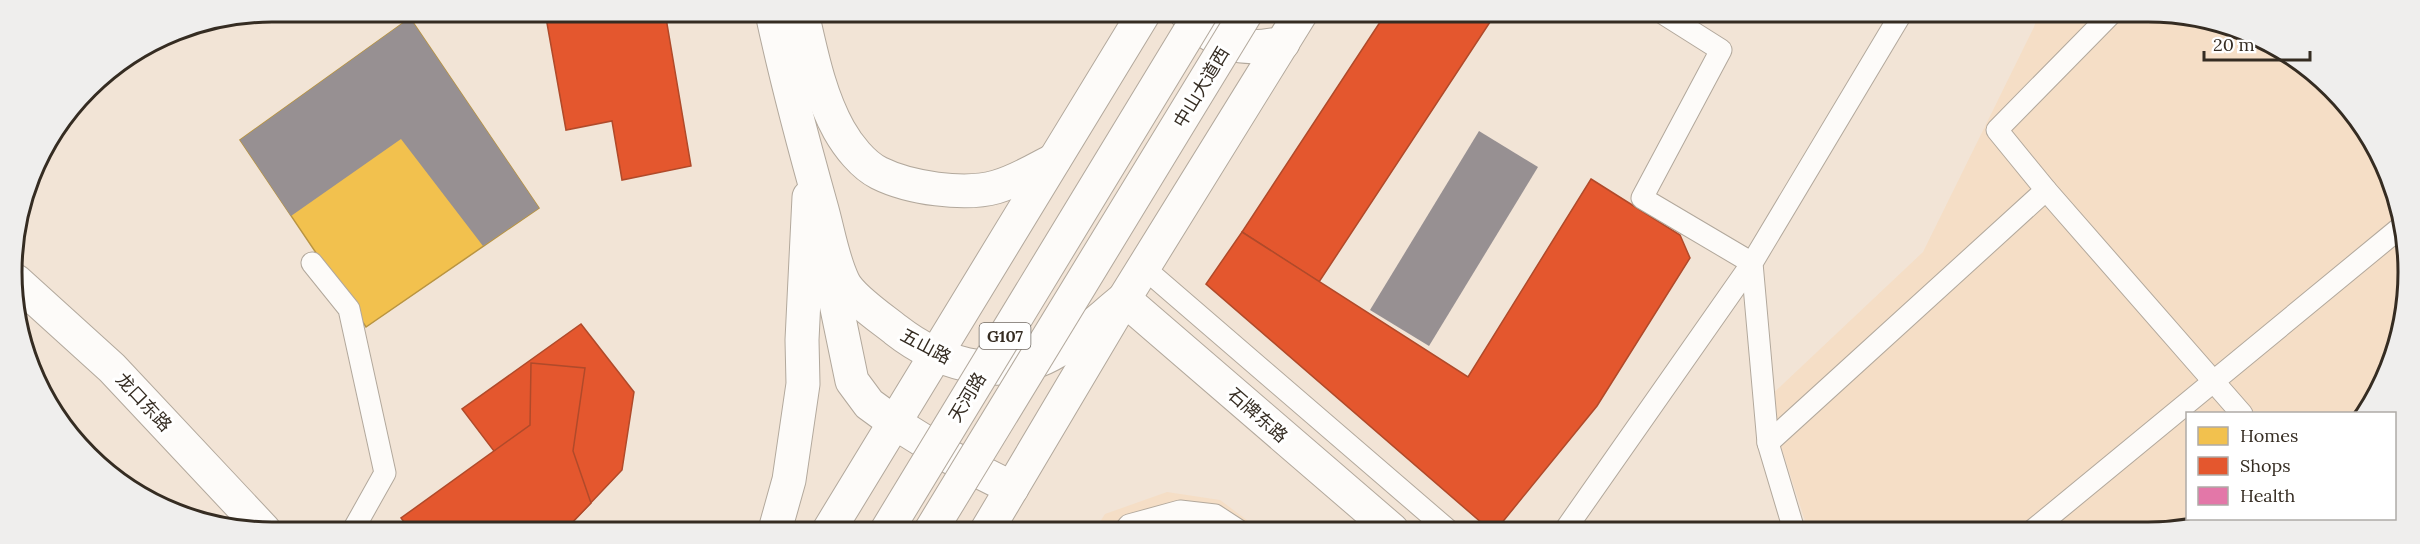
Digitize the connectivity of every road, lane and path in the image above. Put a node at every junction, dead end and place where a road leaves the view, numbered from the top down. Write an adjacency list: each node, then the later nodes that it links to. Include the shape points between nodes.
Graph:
1 (774, 22): 13 (main road, 五山路)
2 (804, 22): 12 (main road, via 814,67 840,131 878,173 936,189 973,190 1017,179)
3 (1138, 22): 12 (main road)
4 (1194, 22): 11 (main road, via 1239,47 1260,48)
5 (1195, 22): 31 (main road, 天河路 / G107, bridge)
6 (1240, 22): 32 (main road, 中山大道西 / G107, bridge)
7 (1295, 22): 11 (main road)
8 (1677, 22): 17 (lane, via 1721,50 1642,198)
9 (1896, 22): 17 (lane)
10 (2103, 22): 14 (lane, via 1997,130)
11 (1283, 42): 18 (main road)
12 (1054, 160): 21 (main road)
13 (810, 168): 21 (main road, 五山路, via 843,282 897,330); 24 (main road, 五山路, via 852,381 869,404); 29 (main road, via 803,384 789,480)
14 (2046, 190): 22 (lane); 25 (lane)
15 (2394, 233): 22 (lane)
16 (312, 263): 28 (lane, via 349,309 385,473)
17 (1752, 263): 25 (lane); 38 (lane)
18 (1144, 268): 20 (main road); 37 (lane)
19 (23, 287): 27 (main road, 龙口东路, via 112,368)
20 (1124, 299): 21 (main road, 五山路, via 1046,357 1021,367 991,369 964,365); 26 (main road); 36 (main road, 石牌东路)
21 (936, 354): 24 (main road)
22 (2214, 381): 23 (lane); 40 (lane)
23 (2240, 412)
24 (895, 423): 26 (main road, 五山路, via 948,456); 30 (main road)
25 (1768, 443): 39 (lane)
26 (1012, 488): 33 (main road)
27 (256, 521)
28 (357, 522)
29 (777, 522)
30 (834, 522)
31 (891, 522)
32 (936, 522)
33 (992, 522)
34 (1140, 522): 35 (lane, via 1180,511 1215,515)
35 (1226, 522)
36 (1383, 522)
37 (1439, 522)
38 (1571, 522)
39 (1792, 522)
40 (2043, 522)

